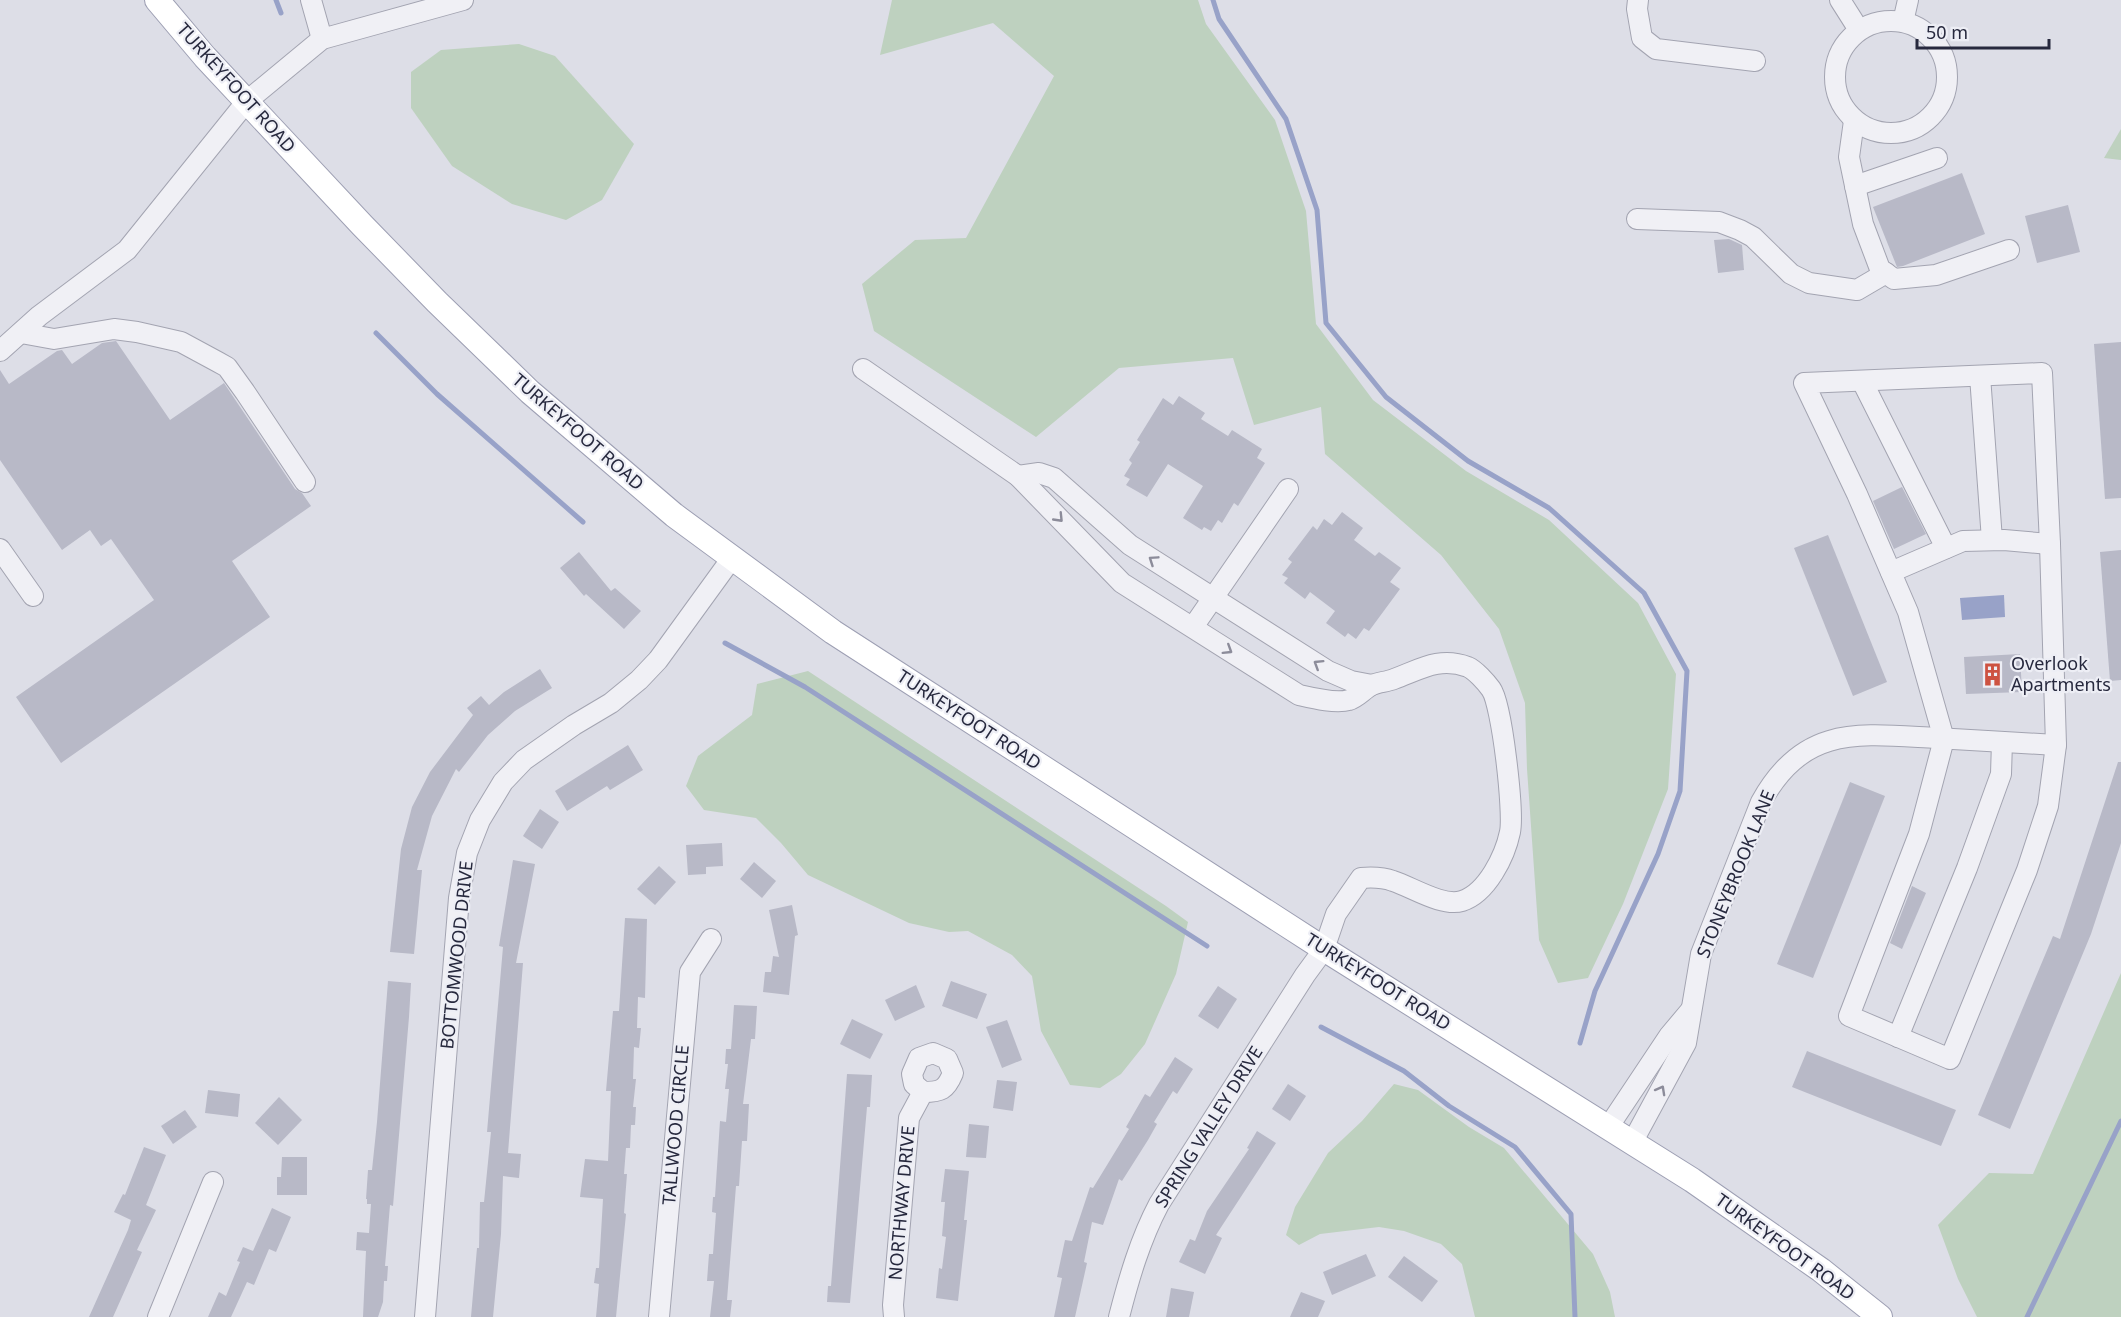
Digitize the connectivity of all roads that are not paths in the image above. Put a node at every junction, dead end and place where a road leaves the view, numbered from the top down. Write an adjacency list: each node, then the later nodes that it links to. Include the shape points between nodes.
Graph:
1 (157, 0): 11 (main road, TURKEYFOOT ROAD)
2 (311, 0): 9 (street)
3 (463, 0): 9 (street)
4 (1638, 0): 10 (street, via 1642,38 1656,49)
5 (1840, 0): 8 (street)
6 (1908, 0): 7 (street)
7 (1903, 22): 8 (street, via 1880,22); 12 (street, via 1920,29 1944,57 1945,94 1937,111 1906,132 1869,130)
8 (1859, 30): 12 (street, via 1846,42 1834,74 1842,107)
9 (322, 39): 11 (street)
10 (1755, 61)
11 (247, 101): 18 (street, via 127,250); 30 (main road, TURKEYFOOT ROAD, via 370,234 530,392 641,488)
12 (1854, 121): 14 (street, via 1849,157)
13 (1937, 158): 14 (street)
14 (1855, 186): 17 (street, via 1863,224 1880,269)
15 (1637, 219): 17 (street, via 1719,222 1754,237 1791,274 1809,283 1857,290)
16 (2009, 250): 17 (street, via 1936,275 1894,279)
17 (1886, 273)
18 (21, 333): 19 (street); 24 (street, via 54,339 114,329 181,342 227,367)
19 (0, 351)
20 (863, 369): 23 (street)
21 (1980, 376): 22 (street); 26 (street); 27 (street, via 2042,374)
22 (1862, 381): 28 (street); 31 (street, via 1804,383)
23 (1018, 476): 33 (street, one-way to 23, via 1130,545 1054,478 1039,473); 34 (street, one-way to 34, via 1122,583)
24 (306, 482)
25 (1288, 489): 33 (street)
26 (1992, 540): 27 (street); 28 (street, via 1963,541)
27 (2050, 544): 38 (street)
28 (1946, 548): 31 (street)
29 (0, 549): 32 (street)
30 (732, 558): 40 (main road, TURKEYFOOT ROAD, via 833,632); 48 (street, BOTTOMWOOD DRIVE, via 639,680 524,760 503,782 467,853 459,898)
31 (1891, 572): 36 (street, via 1908,612)
32 (33, 596)
33 (1212, 599): 34 (street); 35 (street, one-way to 33, via 1328,671)
34 (1193, 627): 35 (street, one-way to 35, via 1299,695 1350,700)
35 (1372, 685): 40 (street, SPRING VALLEY DRIVE, via 1426,665 1450,663 1470,668 1491,689 1498,706 1510,798 1510,830 1504,855 1491,876 1461,901 1441,900 1384,879 1361,878 1336,914)
36 (1944, 739): 37 (street, STONEYBROOK LANE); 41 (street, STONEYBROOK LANE, via 1851,736 1808,750 1787,764 1761,802 1701,954); 42 (street, via 1919,834 1849,1016)
37 (2002, 742): 38 (street, STONEYBROOK LANE); 42 (street, via 2001,774)
38 (2056, 745): 42 (street, via 2048,806 2031,859 1950,1059)
39 (711, 939): 49 (street, TALLWOOD CIRCLE, via 690,972)
40 (1324, 949): 44 (main road, TURKEYFOOT ROAD); 51 (street, SPRING VALLEY DRIVE, via 1159,1204 1142,1239)
41 (1690, 1011): 44 (street); 45 (street, STONEYBROOK LANE, one-way to 41, via 1686,1043)
42 (1898, 1037)
43 (923, 1092): 50 (street, NORTHWAY DRIVE, via 909,1118)
44 (1609, 1126): 45 (main road, TURKEYFOOT ROAD)
45 (1633, 1141): 52 (main road, TURKEYFOOT ROAD, via 1811,1263)
46 (213, 1182): 47 (street)
47 (158, 1317)
48 (425, 1317)
49 (659, 1317)
50 (894, 1317)
51 (1119, 1317)
52 (1880, 1317)

